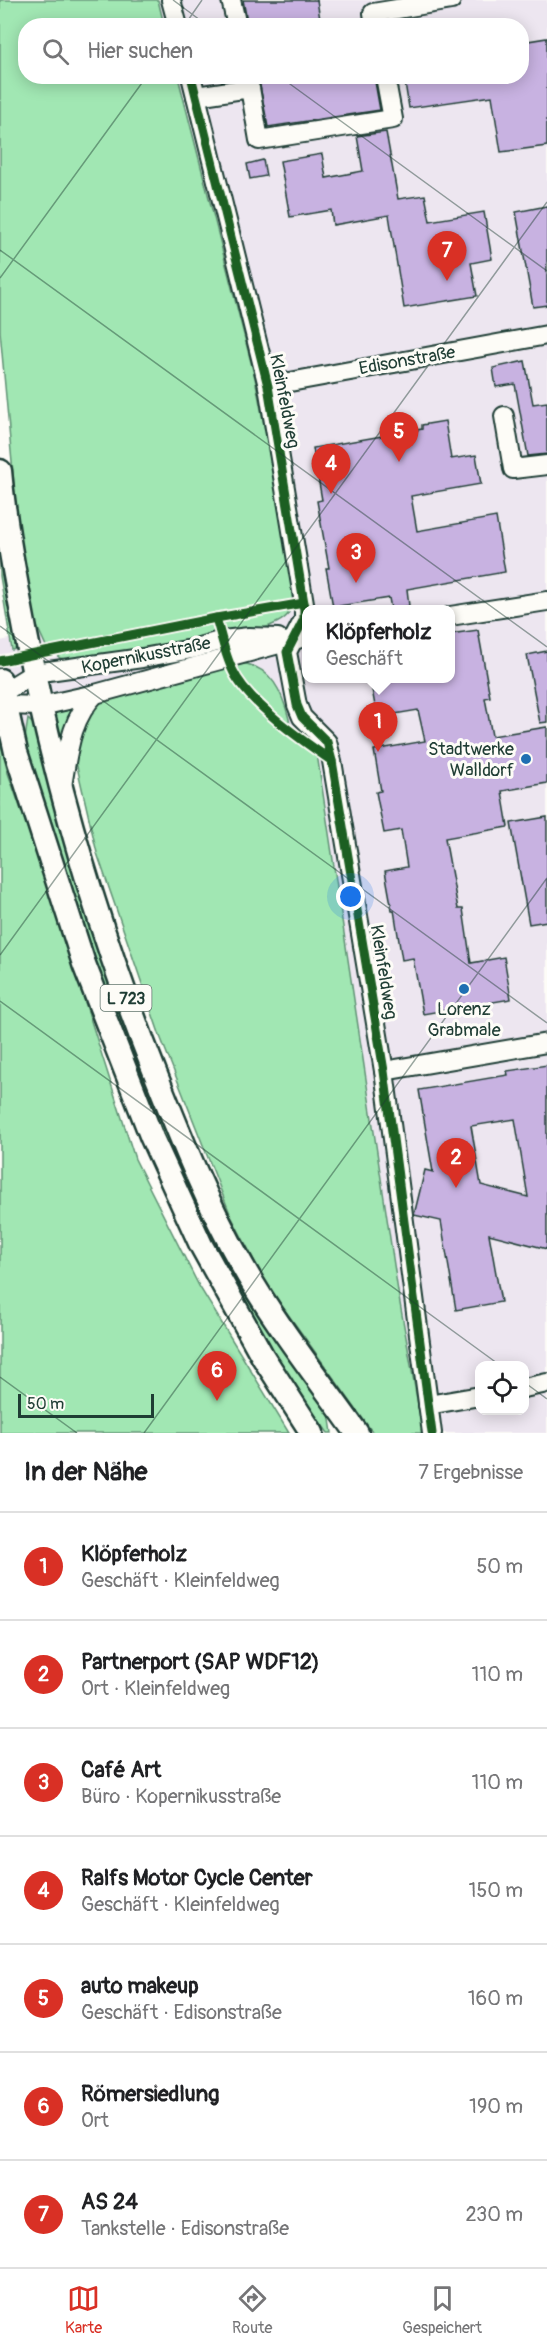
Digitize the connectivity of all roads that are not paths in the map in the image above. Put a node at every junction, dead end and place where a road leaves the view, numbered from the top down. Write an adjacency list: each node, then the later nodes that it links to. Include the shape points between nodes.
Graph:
1 (171, 0): 4 (street)
2 (231, 0): 5 (street)
3 (451, 0): 6 (street, via 373,13)
4 (175, 18)
5 (235, 18)
6 (374, 18)
7 (193, 84): 11 (street, Kleinfeldweg)
8 (241, 84): 11 (street)
9 (249, 84): 10 (street, via 260,140 393,119)
10 (386, 84)
11 (196, 96): 13 (street, Kleinfeldweg)
12 (547, 334): 13 (street, Edisonstraße)
13 (267, 386): 18 (street, Kleinfeldweg)
14 (504, 416): 15 (street, via 513,469)
15 (547, 465)
16 (0, 471): 21 (main road, L 723)
17 (547, 601): 19 (street)
18 (304, 605)
19 (455, 615)
20 (301, 638): 21 (street, Kopernikusstraße, via 223,640 142,658); 23 (street, Kopernikusstraße); 27 (street, Kleinfeldweg, via 287,652 297,705 302,717 327,742 332,761)
21 (34, 674): 22 (street, Kopernikusstraße); 24 (main road, L 723)
22 (2, 693): 24 (street, Kopernikusstraße); 32 (main road, L 723, via 16,752 84,964 152,1138 201,1245 263,1357)
23 (95, 694): 24 (street, Kopernikusstraße); 25 (street, Kopernikusstraße, via 74,725)
24 (41, 706): 25 (main road, L 723)
25 (62, 791): 33 (main road, L 723, via 118,976 208,1199 270,1309)
26 (547, 1043): 27 (street)
27 (384, 1071): 31 (street, Kleinfeldweg)
28 (547, 1383): 29 (street)
29 (529, 1387)
30 (475, 1397): 31 (street)
31 (428, 1405): 34 (street, Kleinfeldweg)
32 (312, 1433)
33 (357, 1433)
34 (432, 1433)

